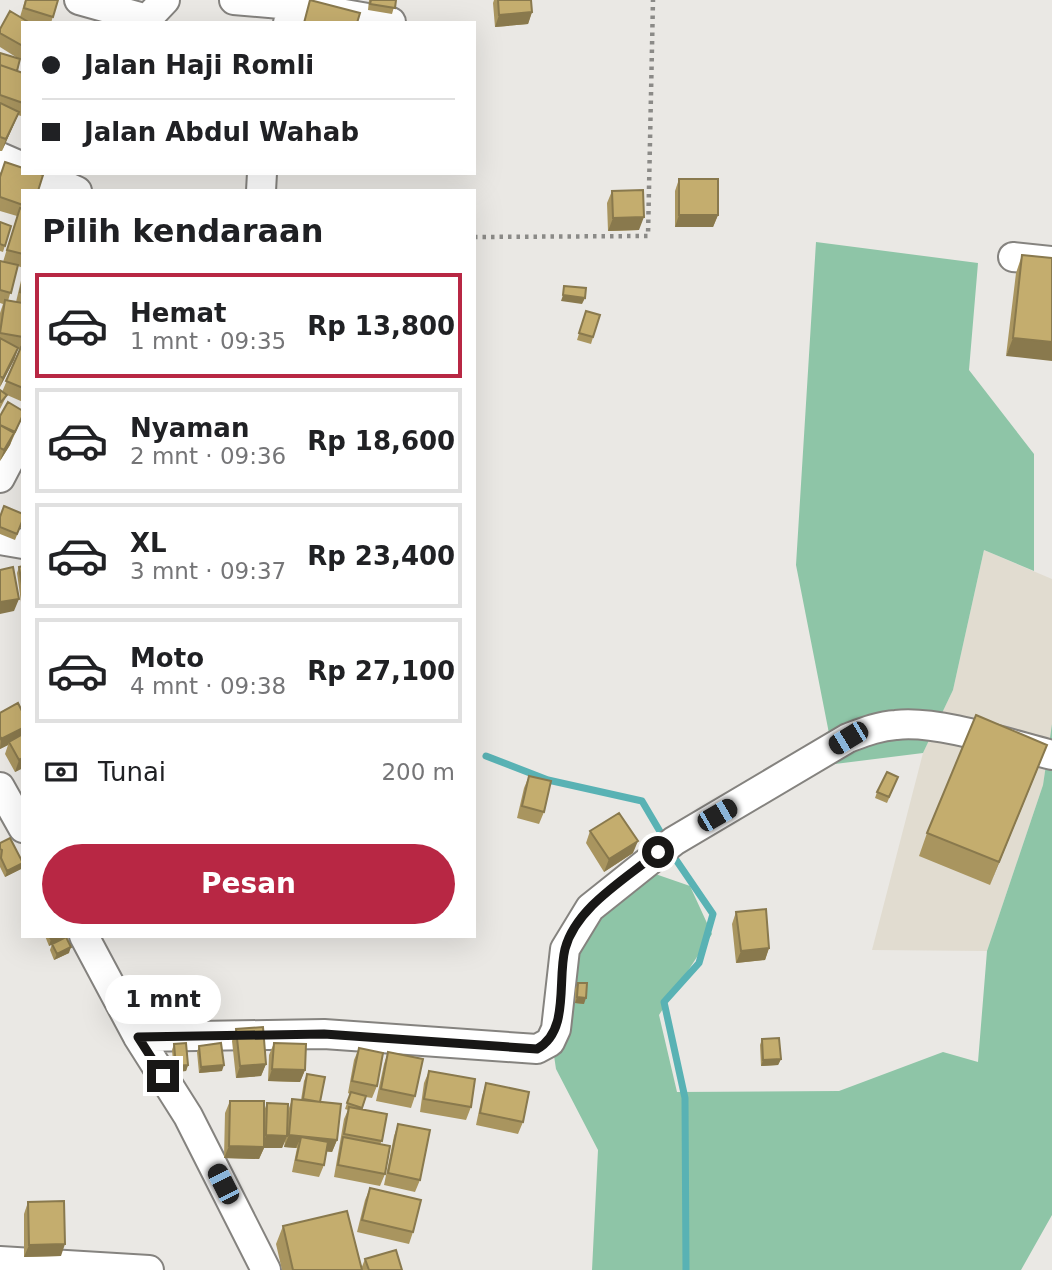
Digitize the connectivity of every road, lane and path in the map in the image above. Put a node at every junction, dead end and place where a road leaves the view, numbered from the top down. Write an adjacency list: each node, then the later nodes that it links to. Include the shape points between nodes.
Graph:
1 (79, 0): 2 (street, via 147,19)
2 (165, 0)
3 (234, 0): 5 (street)
4 (653, 0): 11 (path, via 648,236)
5 (290, 14): 6 (street)
6 (378, 21)
7 (0, 157): 8 (street)
8 (21, 166)
9 (41, 175): 10 (street)
10 (73, 189)
11 (476, 237)
12 (1013, 257): 13 (street)
13 (1052, 261)
14 (21, 438): 15 (street)
15 (0, 478)
16 (0, 540): 17 (street)
17 (21, 544)
18 (1052, 755): 22 (street, via 925,725 873,728 848,738 666,847 590,908 565,949 556,1029 550,1042 537,1049 324,1034)
19 (0, 787): 20 (street)
20 (21, 824)
21 (85, 938): 22 (street)
22 (138, 1037): 25 (street, via 188,1116)
23 (0, 1261): 24 (street)
24 (149, 1270)
25 (266, 1270)

